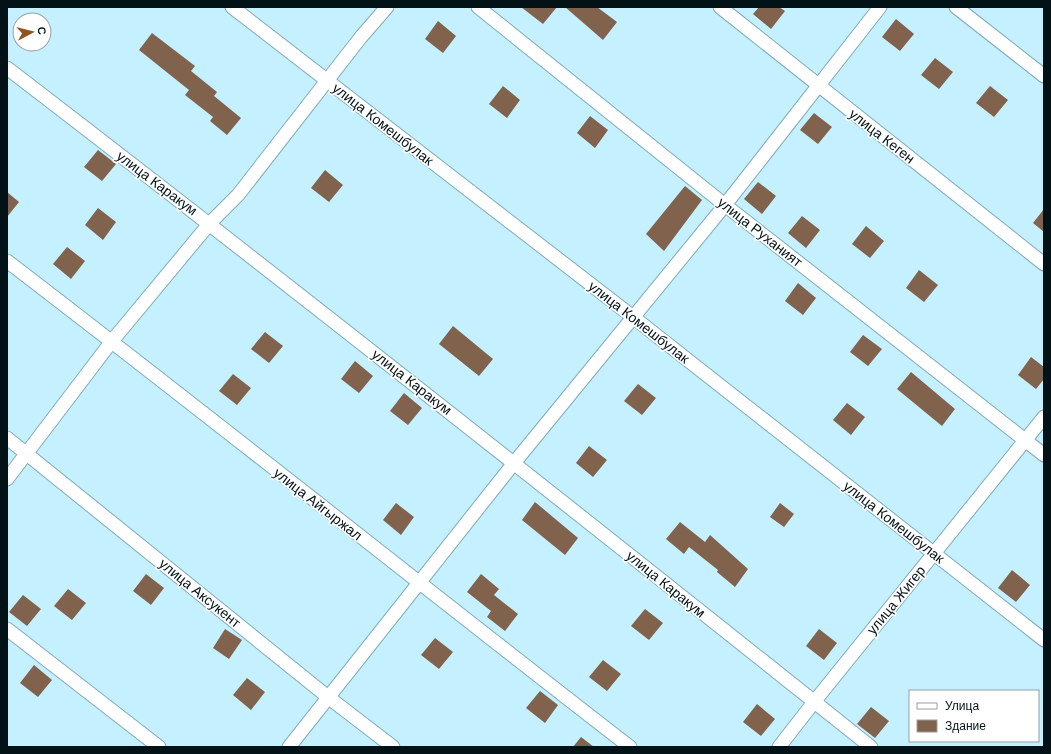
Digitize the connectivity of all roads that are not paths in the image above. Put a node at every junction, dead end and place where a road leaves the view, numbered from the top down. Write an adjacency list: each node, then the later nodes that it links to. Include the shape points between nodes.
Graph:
1 (232, 7): 9 (street, улица Комешбулак)
2 (387, 7): 9 (street)
3 (478, 7): 11 (street, улица Руханият)
4 (720, 7): 10 (street, улица Кеген)
5 (880, 7): 10 (street)
6 (956, 7): 8 (street)
7 (7, 68): 12 (street, улица Каракум)
8 (1044, 76)
9 (327, 81): 12 (street, via 238,195); 15 (street, улица Комешбулак)
10 (819, 86): 11 (street); 14 (street, улица Кеген)
11 (725, 205): 15 (street); 19 (street, улица Руханият)
12 (210, 223): 16 (street); 22 (street, улица Каракум)
13 (7, 261): 16 (street, улица Айгыржал)
14 (1044, 264)
15 (633, 318): 22 (street); 24 (street, улица Комешбулак)
16 (112, 341): 20 (street); 25 (street, улица Айгыржал)
17 (1044, 416): 19 (street, улица Жигер)
18 (7, 438): 20 (street, улица Аксукент)
19 (1025, 441): 21 (street, улица Руханият); 24 (street, улица Жигер)
20 (26, 453): 23 (street); 28 (street, улица Аксукент)
21 (1044, 455)
22 (514, 463): 25 (street); 29 (street, улица Каракум)
23 (7, 479)
24 (935, 554): 27 (street, улица Комешбулак); 29 (street, улица Жигер)
25 (418, 584): 28 (street); 33 (street, улица Айгыржал)
26 (7, 629): 30 (street)
27 (1044, 640)
28 (328, 697): 31 (street); 32 (street, улица Аксукент)
29 (814, 702): 34 (street, улица Жигер); 35 (street, улица Каракум)
30 (159, 747)
31 (288, 747)
32 (393, 747)
33 (630, 747)
34 (779, 747)
35 (871, 747)

